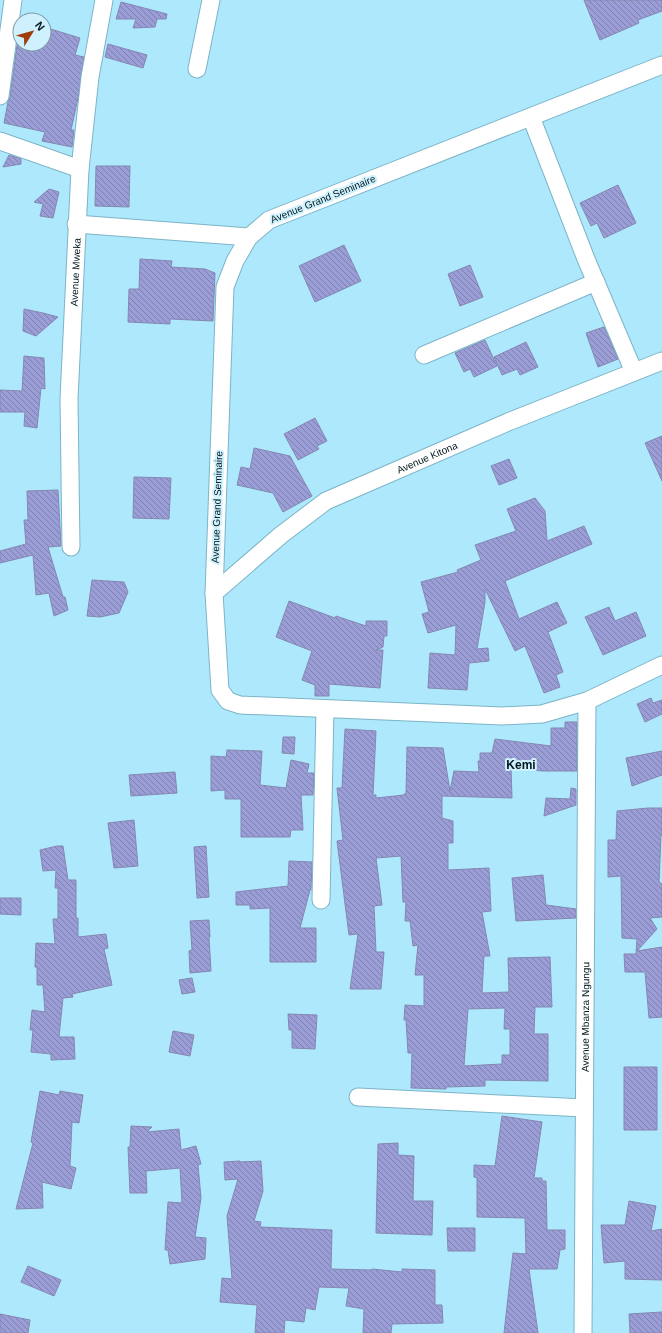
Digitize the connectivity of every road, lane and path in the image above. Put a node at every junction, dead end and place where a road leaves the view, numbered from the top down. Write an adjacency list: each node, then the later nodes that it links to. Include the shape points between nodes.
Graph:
1 (13, 0): 6 (street)
2 (104, 0): 9 (street, Avenue Mweka, via 90,77)
3 (211, 0): 5 (street)
4 (662, 65): 7 (street, Avenue Grand Seminaire)
5 (197, 69)
6 (0, 96)
7 (531, 117): 11 (street, Avenue Grand Seminaire, via 269,220); 12 (street)
8 (0, 141): 9 (street)
9 (80, 170): 10 (street, Avenue Mweka)
10 (76, 224): 11 (street); 16 (street, Avenue Mweka, via 69,399)
11 (249, 237): 17 (street, Avenue Grand Seminaire, via 235,261 226,287)
12 (596, 282): 13 (street); 15 (street)
13 (424, 355)
14 (662, 361): 15 (street, Avenue Kitona)
15 (634, 372): 17 (street, Avenue Kitona, via 508,422 326,501 281,535)
16 (72, 546)
17 (214, 593): 20 (street, Avenue Grand Seminaire, via 220,690 228,701 240,705)
18 (662, 666): 19 (street)
19 (587, 701): 20 (street, via 542,714 502,716); 23 (street, Avenue Mbanza Ngungu)
20 (325, 709): 21 (street)
21 (321, 900)
22 (358, 1097): 23 (street)
23 (584, 1108): 24 (street, Avenue Mbanza Ngungu)
24 (582, 1333)

